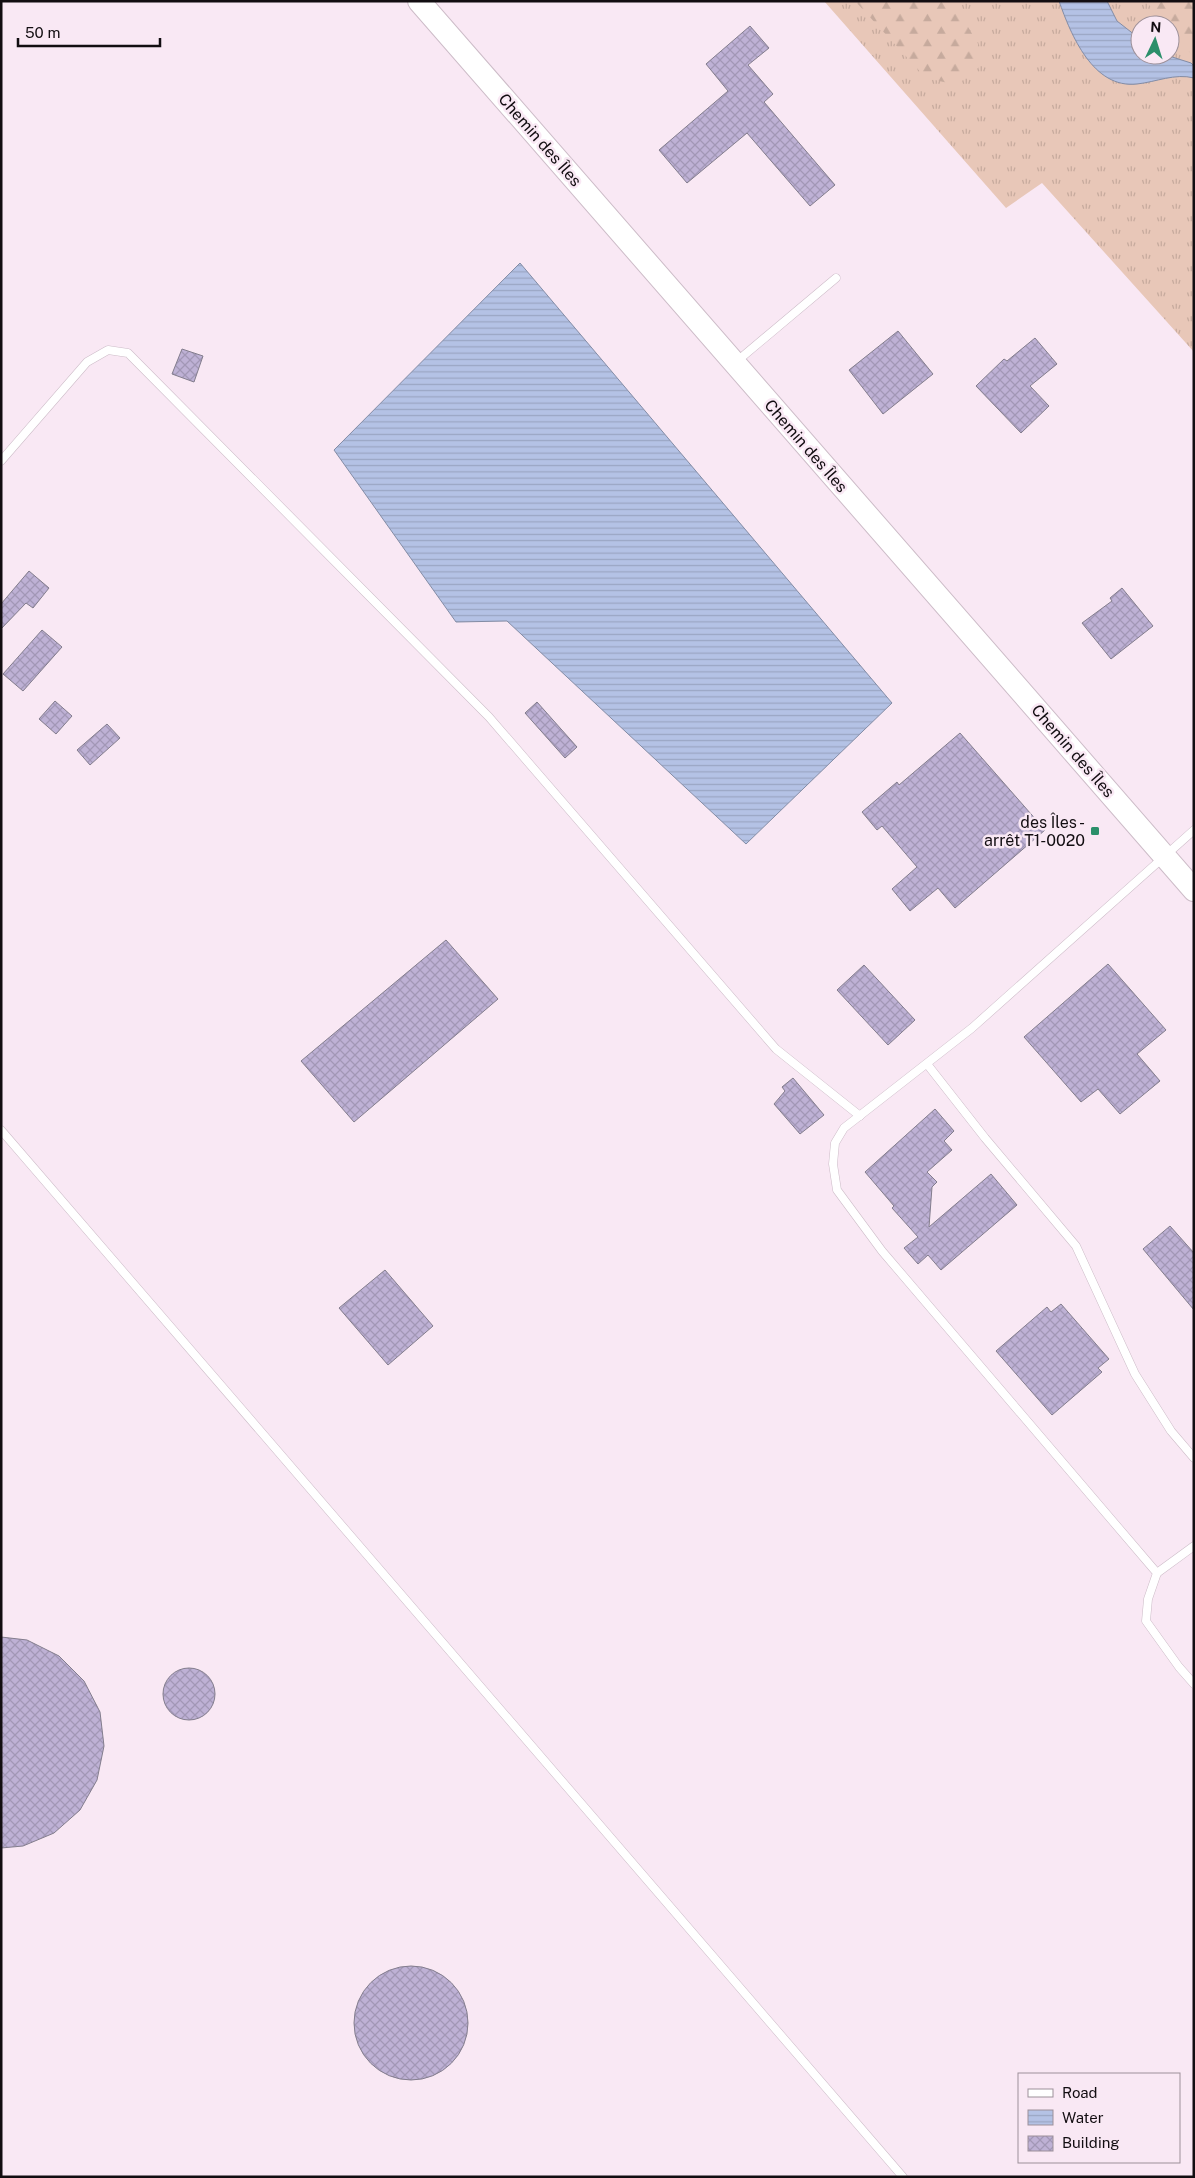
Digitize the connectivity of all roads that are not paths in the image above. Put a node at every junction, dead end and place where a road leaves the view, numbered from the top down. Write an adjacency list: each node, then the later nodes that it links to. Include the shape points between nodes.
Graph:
1 (419, 1): 3 (main road, Chemin des Îles)
2 (836, 278): 3 (lane)
3 (734, 363): 6 (main road, Chemin des Îles)
4 (1, 460): 9 (lane, via 87,362 108,350 128,353 489,717 776,1049)
5 (1194, 830): 6 (lane)
6 (1164, 856): 7 (main road, Chemin des Îles); 8 (lane, via 972,1028)
7 (1194, 890)
8 (927, 1064): 9 (lane); 11 (lane, via 1076,1246 1135,1374 1171,1431)
9 (860, 1116): 13 (lane, via 844,1128 835,1143 833,1164 837,1190 882,1252)
10 (1, 1130): 15 (lane)
11 (1194, 1458)
12 (1194, 1546): 13 (lane)
13 (1157, 1573): 14 (lane, via 1148,1599 1146,1621)
14 (1194, 1684)
15 (903, 2177)

